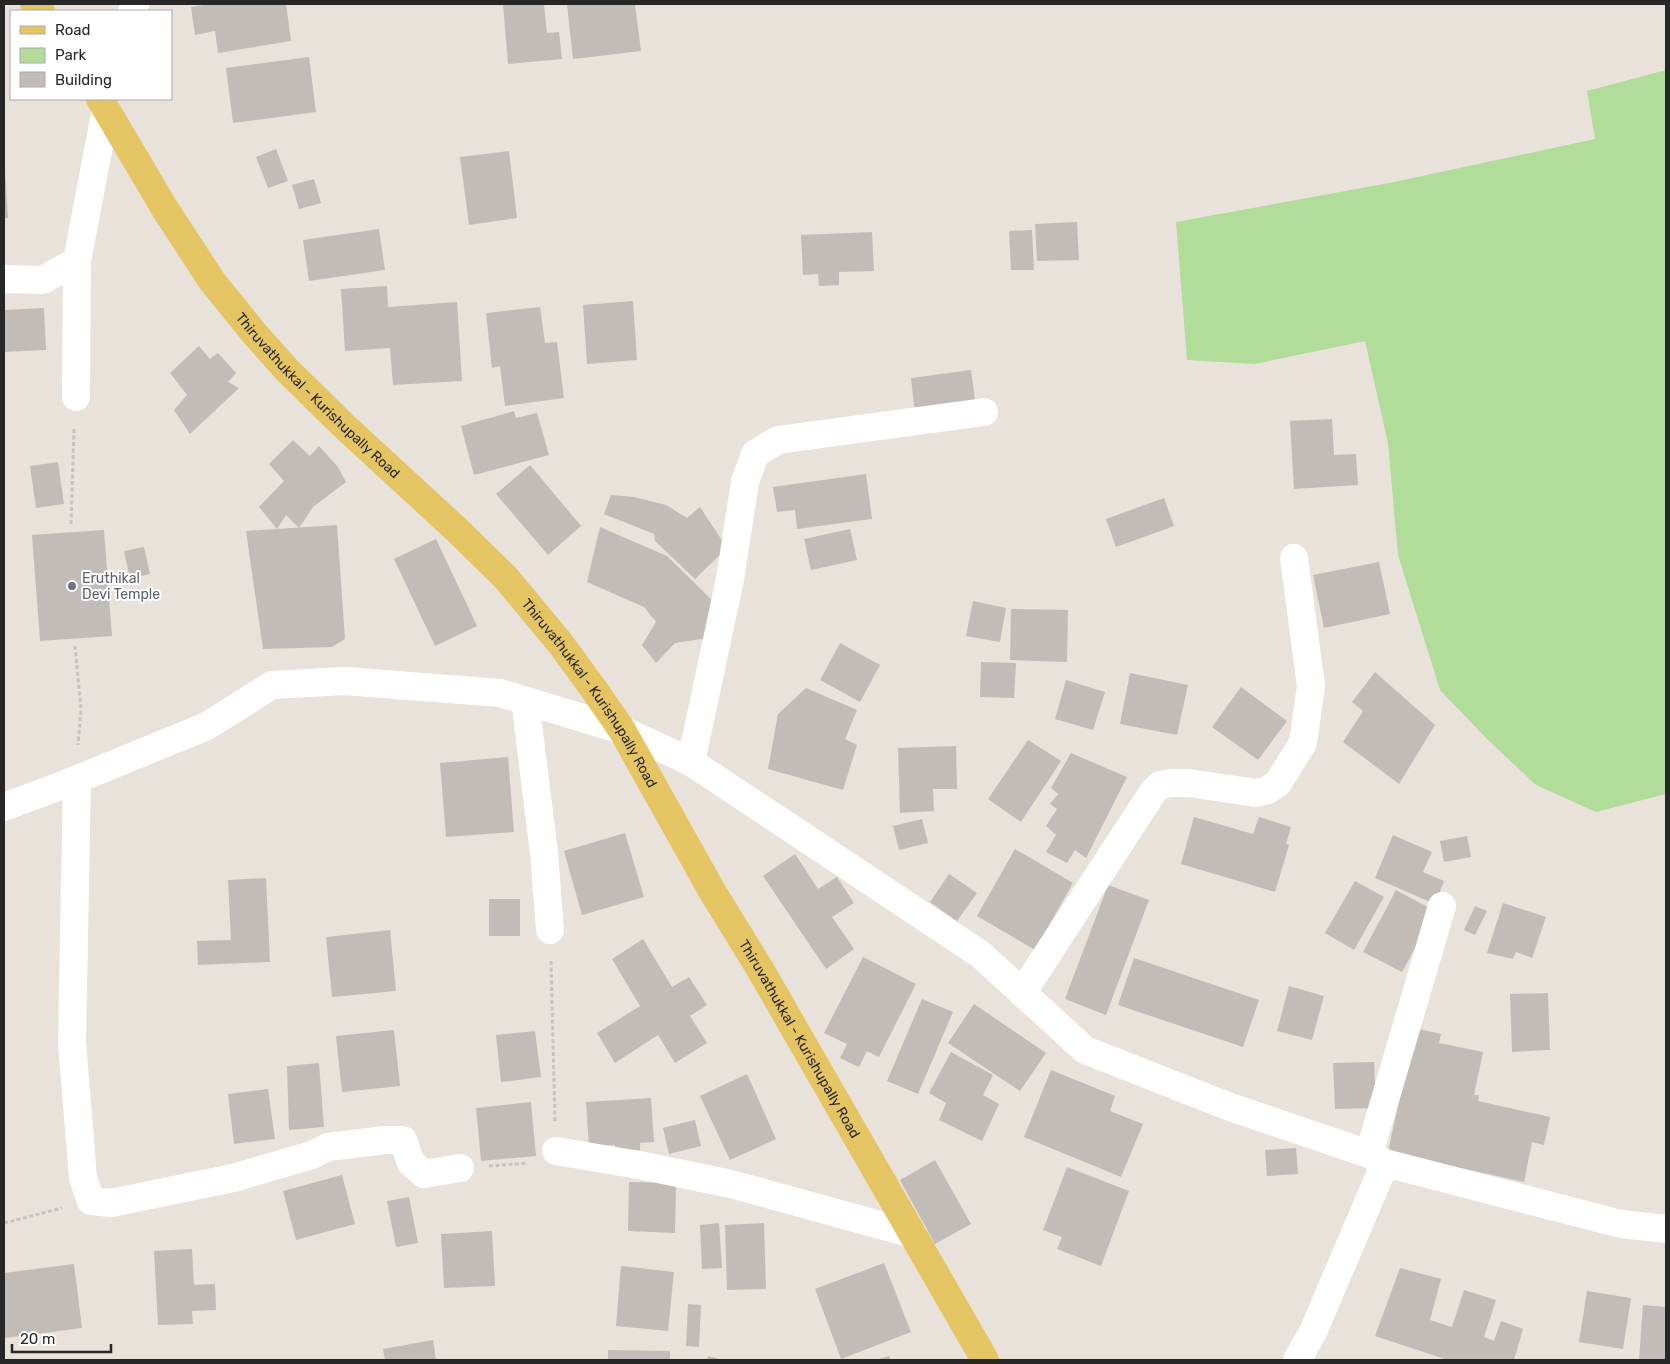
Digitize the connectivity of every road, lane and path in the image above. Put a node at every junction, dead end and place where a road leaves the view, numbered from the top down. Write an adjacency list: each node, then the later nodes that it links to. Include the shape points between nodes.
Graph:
1 (103, 104): 2 (street); 10 (main road, Thiruvathukkal - Kurishupally Road, via 212,281 254,333 344,426 506,578 560,643)
2 (77, 261): 3 (street, via 43,280); 4 (street)
3 (4, 279)
4 (76, 397): 6 (path)
5 (984, 412): 11 (street, via 778,440 755,454 745,482 730,579)
6 (71, 524)
7 (1294, 558): 16 (street, via 1311,686 1303,743 1278,783 1256,793 1188,783 1160,785 1152,792)
8 (75, 646): 12 (path, via 81,709)
9 (525, 700): 10 (street); 12 (street, via 500,693 345,681 272,686 207,726); 15 (street)
10 (622, 730): 11 (street); 23 (main road, Thiruvathukkal - Kurishupally Road)
11 (692, 762): 16 (street, via 980,954)
12 (77, 779): 13 (street); 20 (street, via 72,1043 83,1178)
13 (4, 807)
14 (1442, 906): 18 (street)
15 (550, 930): 17 (path)
16 (1022, 992): 18 (street, via 1085,1050 1230,1107)
17 (556, 1150): 19 (path, via 545,1162); 23 (street, via 731,1184)
18 (1377, 1159): 22 (street, via 1621,1224); 25 (street, via 1313,1332)
19 (460, 1168): 20 (street, via 424,1174 411,1163 403,1140 385,1140 328,1146 312,1155 233,1178 111,1203)
20 (91, 1201): 21 (path)
21 (4, 1223)
22 (1666, 1229)
23 (913, 1234): 24 (main road, Thiruvathukkal - Kurishupally Road)
24 (985, 1360)
25 (1297, 1360)

